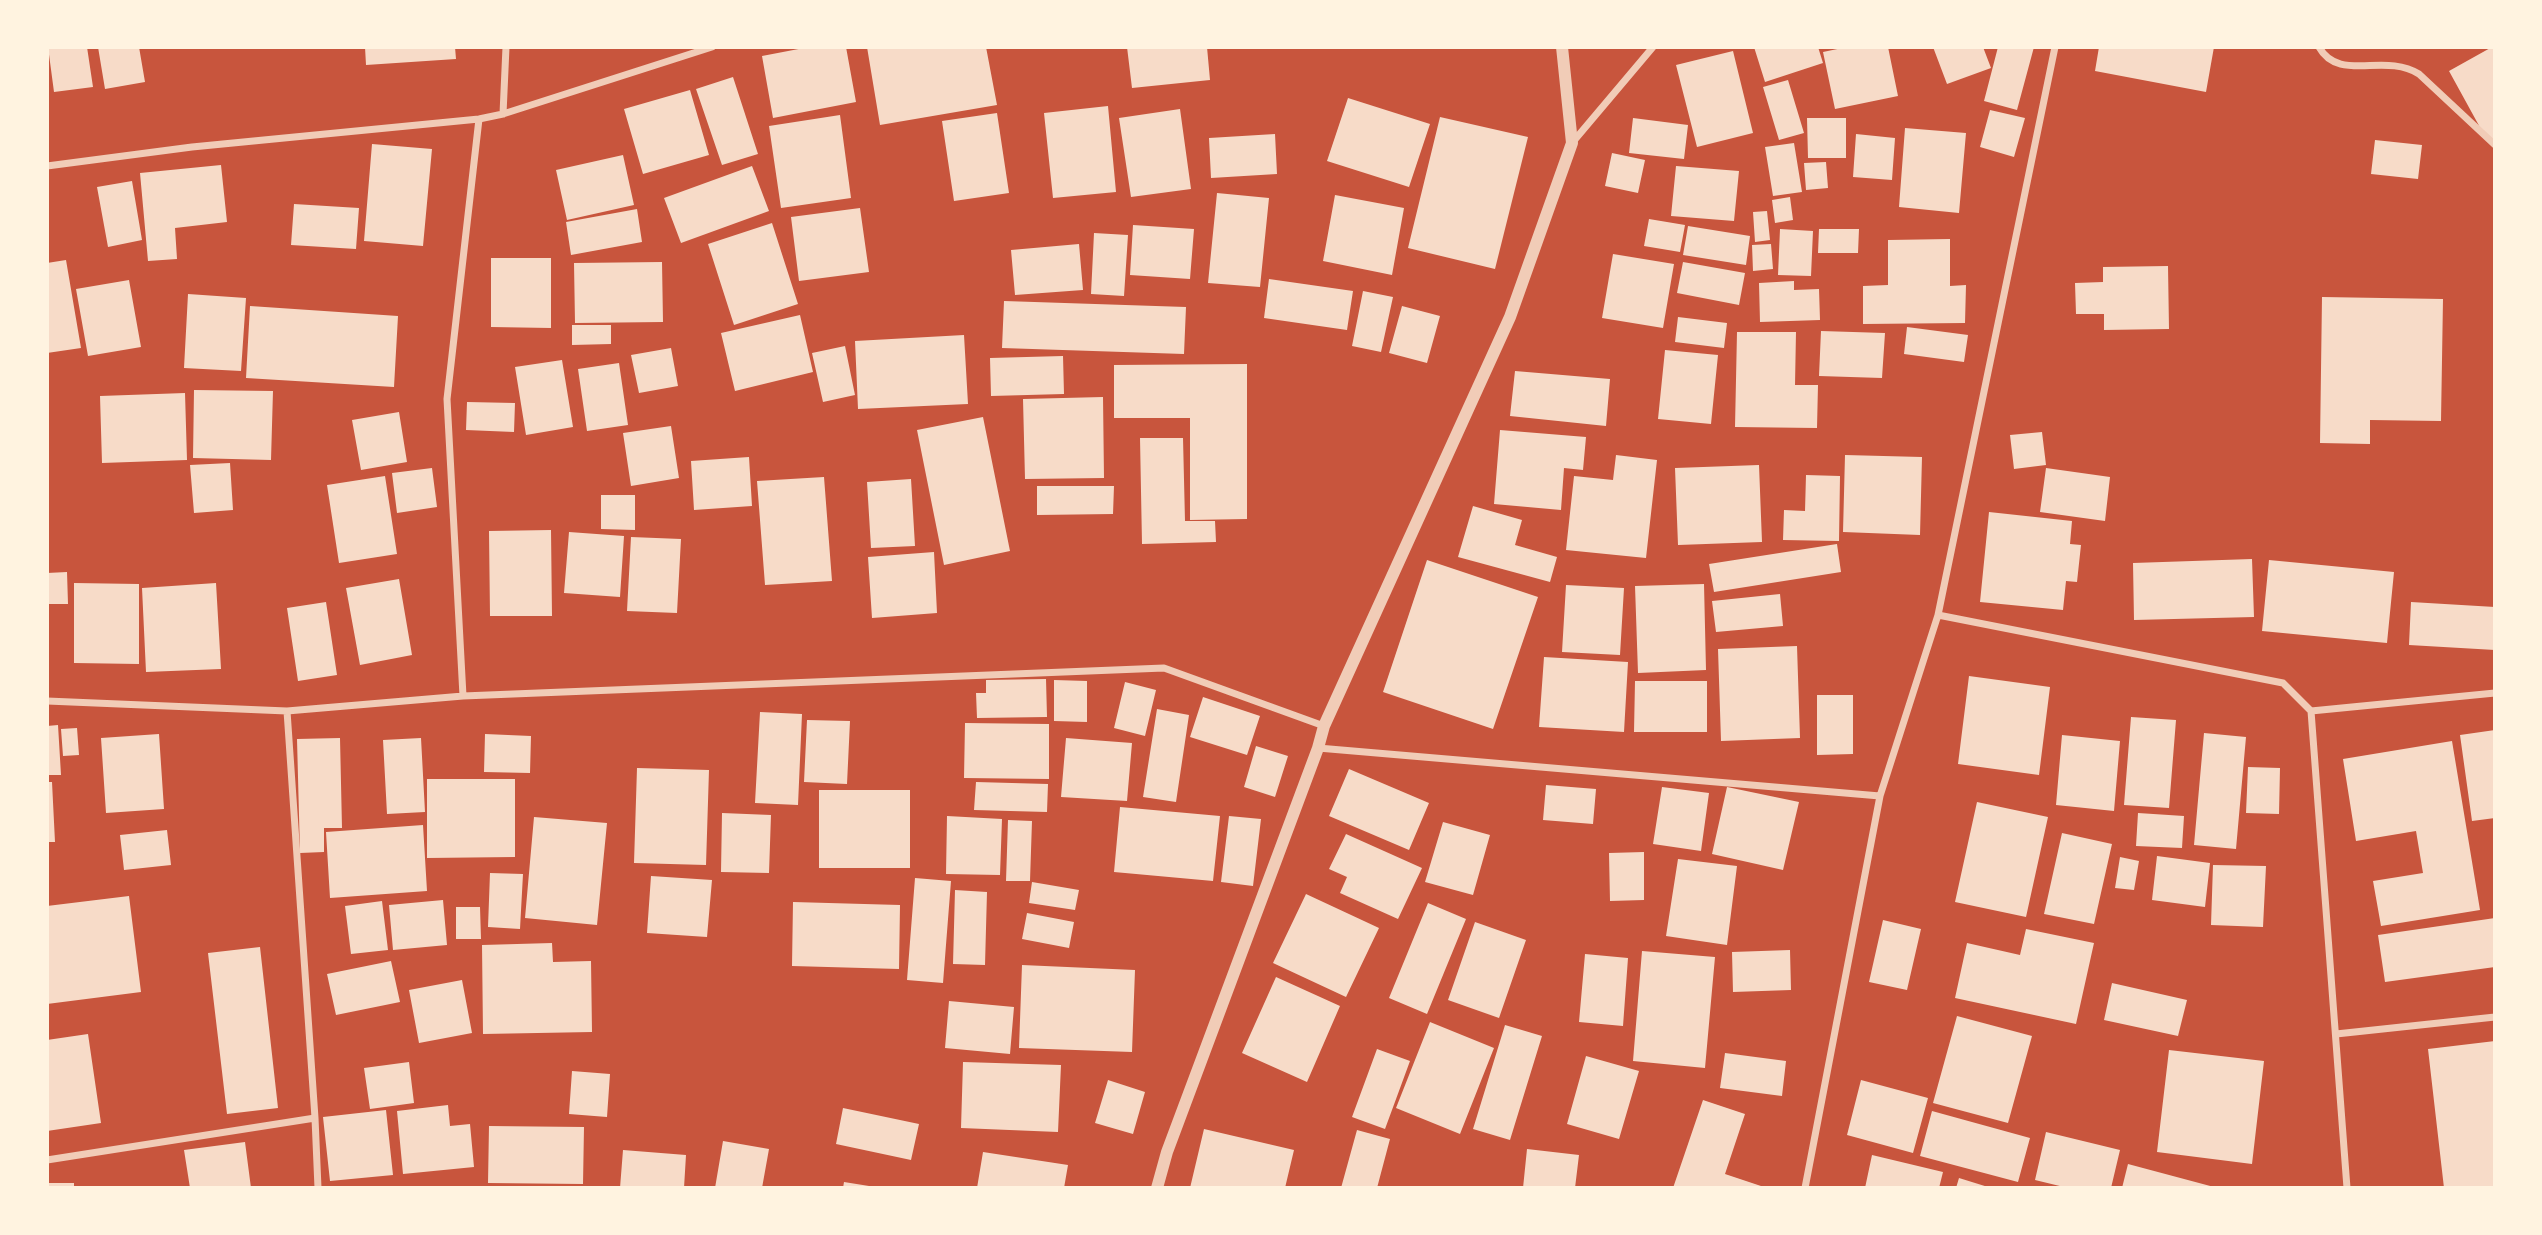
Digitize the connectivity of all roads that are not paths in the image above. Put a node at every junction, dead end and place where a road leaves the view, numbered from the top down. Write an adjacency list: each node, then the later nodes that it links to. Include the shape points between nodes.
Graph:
1 (506, 47): 7 (street)
2 (712, 47): 7 (street)
3 (1562, 47): 9 (street)
4 (1653, 47): 9 (street)
5 (2055, 47): 12 (street)
6 (2319, 47): 10 (street, via 2334,63 2347,66 2406,66)
7 (503, 114): 8 (street)
8 (479, 119): 11 (street); 14 (street, via 447,399)
9 (1572, 143): 18 (street, via 1510,317)
10 (2495, 145)
11 (47, 166)
12 (1938, 615): 17 (street, via 2283,683); 20 (street)
13 (2495, 692): 17 (street)
14 (463, 696): 16 (street); 18 (street, via 1164,668)
15 (47, 701): 16 (street)
16 (287, 711): 23 (street)
17 (2311, 711): 22 (street)
18 (1324, 726): 19 (street)
19 (1318, 748): 20 (street); 26 (street)
20 (1880, 796): 27 (street)
21 (2495, 1017): 22 (street)
22 (2336, 1034): 28 (street)
23 (315, 1118): 24 (street); 25 (street)
24 (47, 1160)
25 (318, 1188)
26 (1157, 1188)
27 (1805, 1188)
28 (2347, 1188)

